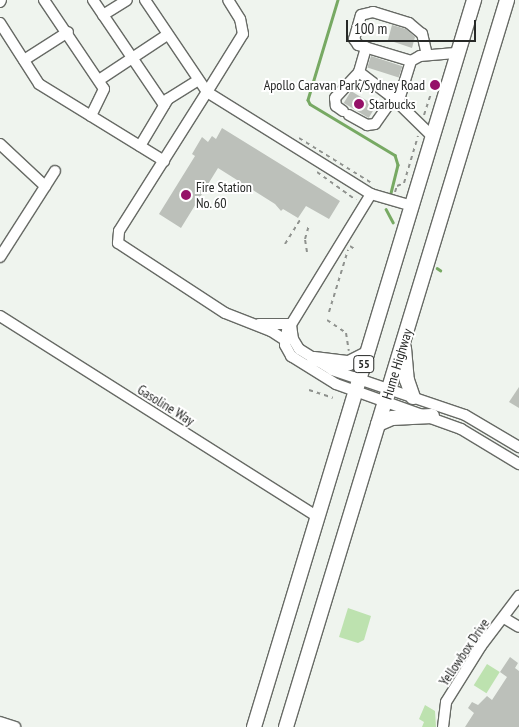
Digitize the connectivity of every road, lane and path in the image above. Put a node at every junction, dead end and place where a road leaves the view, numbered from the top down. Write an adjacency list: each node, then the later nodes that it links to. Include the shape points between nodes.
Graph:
1 (93, 0): 8 (street)
2 (127, 0): 8 (street)
3 (145, 0): 11 (street)
4 (228, 0): 21 (street, via 240,19 243,34)
5 (474, 0): 13 (highway, 55)
6 (507, 0): 48 (highway, Hume Highway / 55)
7 (48, 1): 10 (street)
8 (103, 15): 15 (street)
9 (0, 22): 16 (street)
10 (68, 32): 16 (street); 19 (street)
11 (167, 35): 15 (street); 20 (street)
12 (366, 47): 14 (street, via 358,45 354,39 361,15 367,11 416,27 422,34); 17 (street); 18 (street)
13 (458, 53): 14 (street); 27 (highway, 55)
14 (427, 55): 17 (street)
15 (132, 58): 19 (street); 24 (street)
16 (24, 60): 25 (street, via 39,84)
17 (411, 61): 23 (street)
18 (359, 72): 23 (street); 23 (street, via 335,98 336,106 367,125 374,124)
19 (99, 80): 25 (street, via 104,89 103,95)
20 (197, 81): 21 (street); 24 (street)
21 (207, 92): 30 (street); 33 (street)
22 (431, 93): 26 (path)
23 (396, 100): 26 (street)
24 (164, 105): 29 (street)
25 (91, 116): 29 (street)
26 (421, 126): 27 (street); 34 (path, via 404,183 397,186)
27 (433, 137): 35 (highway, 55)
28 (0, 144): 32 (street)
29 (140, 146): 30 (street)
30 (164, 161): 45 (street, via 119,231 118,243 225,313)
31 (54, 171): 32 (street)
32 (45, 186): 41 (street)
33 (371, 194): 35 (street); 46 (street)
34 (394, 197)
35 (412, 206): 49 (highway, 55)
36 (300, 220): 38 (path)
37 (309, 226): 40 (path, via 305,239)
38 (285, 244)
39 (356, 250): 42 (path, via 348,245)
40 (308, 252)
41 (0, 257)
42 (329, 312)
43 (0, 316): 63 (street, Gasoline Way)
44 (327, 320): 51 (path, via 346,333)
45 (248, 324): 46 (street); 47 (street, via 271,331)
46 (291, 324): 47 (street); 50 (street, via 295,344)
47 (285, 340): 52 (street, via 291,356 302,365 325,379)
48 (404, 342): 54 (highway, Hume Highway / 55); 55 (highway, via 407,380)
49 (367, 354): 50 (highway, via 349,363); 52 (highway, 55)
50 (314, 359): 52 (street)
51 (349, 360)
52 (357, 386): 54 (street); 63 (highway, 55)
53 (309, 390): 56 (path)
54 (387, 394): 55 (street); 57 (street); 58 (highway, Hume Highway / 55)
55 (413, 397): 59 (street, via 472,418)
56 (333, 398)
57 (432, 416): 58 (highway, via 392,418); 61 (street, via 461,428)
58 (378, 424): 70 (highway, Hume Highway / 55)
59 (508, 439): 60 (street); 61 (street)
60 (519, 447)
61 (499, 452): 62 (street)
62 (519, 464)
63 (318, 518): 69 (highway, 55)
64 (519, 596): 65 (street, Yellowbox Drive)
65 (504, 618): 66 (street); 71 (street, Yellowbox Drive, via 481,646 446,702)
66 (519, 627)
67 (0, 722): 68 (street)
68 (15, 727)
69 (254, 727)
70 (286, 727)
71 (443, 727)

